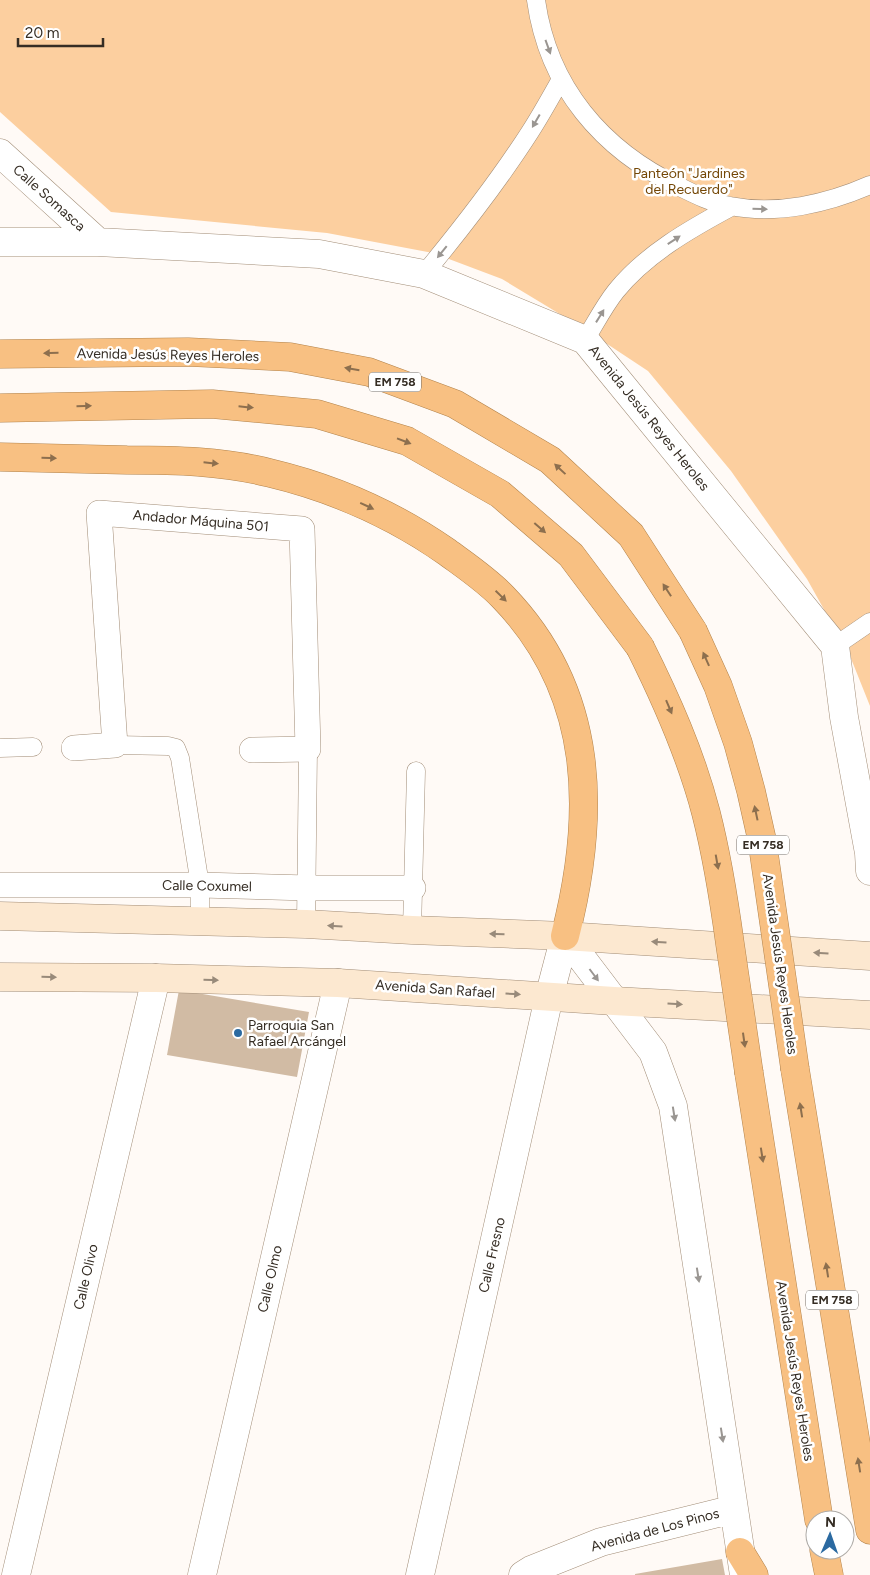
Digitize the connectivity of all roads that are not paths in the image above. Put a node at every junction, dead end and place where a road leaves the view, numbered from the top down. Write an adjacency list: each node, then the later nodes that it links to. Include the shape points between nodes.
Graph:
1 (536, 0): 2 (lane, one-way to 2, via 545,42)
2 (561, 79): 5 (lane, via 596,127 624,153 664,180); 8 (lane, one-way to 8, via 495,183)
3 (0, 153): 7 (street, Calle Somasca)
4 (870, 185): 5 (lane, one-way to 4, via 793,207 824,202)
5 (731, 207): 9 (lane, one-way to 5, via 615,292 635,270 689,230)
6 (0, 242): 7 (street, Avenida Jesús Reyes Heroles)
7 (98, 242): 8 (street, Avenida Jesús Reyes Heroles, via 320,254)
8 (424, 274): 9 (street, Avenida Jesús Reyes Heroles)
9 (585, 340): 14 (street, Avenida Jesús Reyes Heroles)
10 (0, 354): 41 (highway, Avenida Jesús Reyes Heroles / EM 758, one-way to 10, bridge, via 752,791 718,686 693,631 632,535 550,460 455,404 369,372 290,357 188,352)
11 (0, 408): 40 (highway, Avenida Jesús Reyes Heroles / EM 758, one-way to 40, bridge, via 212,404 318,414 407,441 500,494 571,556 640,647 694,771 716,854)
12 (0, 457): 31 (highway, one-way to 31, via 184,461 270,472 312,484 393,518 468,567 502,596 526,624 545,654 571,712 578,741 584,799 575,894)
13 (870, 622): 14 (lane)
14 (835, 646): 22 (street)
15 (115, 745): 18 (street); 19 (street, Andador Máquina 501, via 100,513 302,529); 24 (lane, via 176,748)
16 (33, 747): 17 (lane)
17 (0, 748)
18 (74, 748)
19 (308, 749): 20 (street); 25 (lane)
20 (252, 750)
21 (416, 771): 26 (lane)
22 (870, 871)
23 (0, 885): 24 (street, Calle Coxumel)
24 (200, 885): 25 (street, Calle Coxumel); 28 (lane)
25 (308, 888): 26 (street, Calle Coxumel); 29 (lane)
26 (414, 888): 30 (lane)
27 (0, 916): 28 (main road)
28 (200, 921): 29 (main road)
29 (306, 924): 30 (main road, one-way to 29)
30 (412, 930): 31 (main road, one-way to 30)
31 (565, 936): 32 (main road, one-way to 31); 36 (street, Calle Fresno); 37 (street, one-way to 37)
32 (870, 956)
33 (0, 977): 34 (main road, Avenida San Rafael, one-way to 34)
34 (156, 978): 35 (main road, Avenida San Rafael, one-way to 35); 44 (street, Calle Olivo)
35 (338, 983): 36 (main road, Avenida San Rafael, one-way to 36); 45 (street, Calle Olmo)
36 (549, 996): 37 (main road, Avenida San Rafael); 46 (street, Calle Fresno)
37 (614, 1001): 38 (main road, Avenida San Rafael, one-way to 38); 39 (street, one-way to 39, via 653,1052 673,1106)
38 (870, 1015)
39 (734, 1509): 43 (street); 47 (street, Avenida de Los Pinos, via 601,1542)
40 (817, 1510)
41 (870, 1530)
42 (826, 1560): 49 (highway)
43 (742, 1563): 48 (highway)
44 (16, 1575)
45 (202, 1575)
46 (420, 1575)
47 (522, 1575)
48 (754, 1575)
49 (829, 1575)

